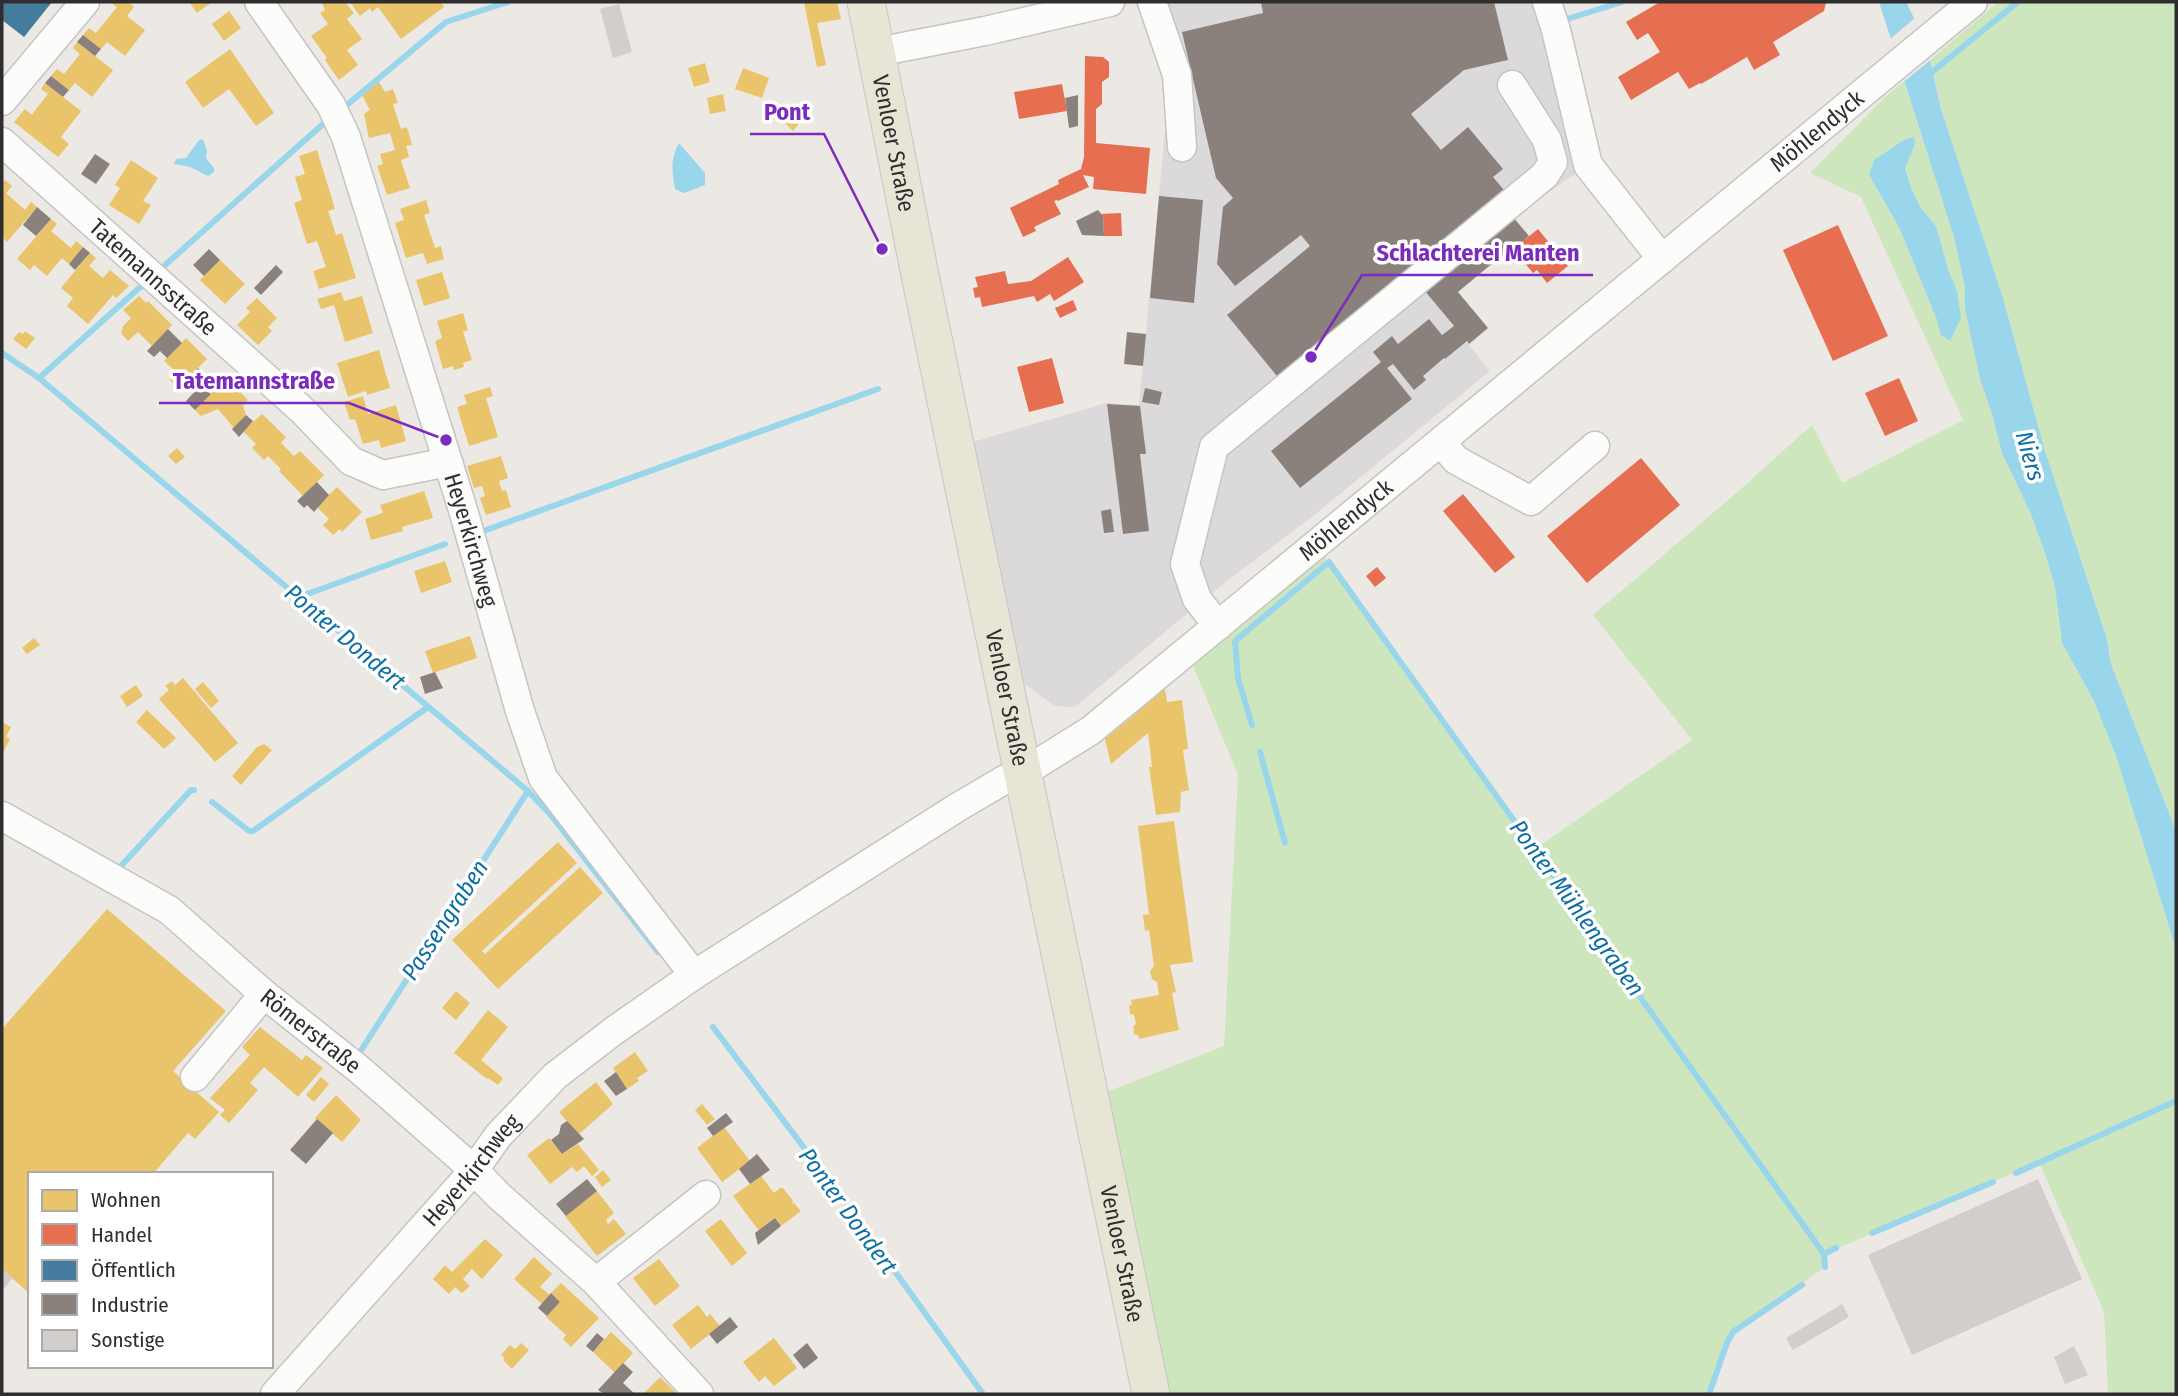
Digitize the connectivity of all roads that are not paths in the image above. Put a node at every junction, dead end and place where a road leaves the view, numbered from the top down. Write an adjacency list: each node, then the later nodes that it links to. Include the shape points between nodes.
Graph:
1 (85, 2): 10 (street)
2 (259, 2): 16 (street, Heyerkirchweg, via 331,105 346,137)
3 (866, 2): 8 (main road, Venloer Straße)
4 (1110, 2): 8 (street)
5 (1152, 2): 12 (street, via 1177,75)
6 (1547, 2): 13 (street, via 1588,164)
7 (1973, 2): 13 (street, Möhlendyck)
8 (877, 52): 18 (main road, Venloer Straße)
9 (1512, 85): 17 (street, via 1547,140 1553,162 1545,175 1214,447 1185,564 1197,600)
10 (2, 101)
11 (2, 142): 16 (street, Tatemannsstraße, via 303,411 351,461 383,475)
12 (1182, 147)
13 (1661, 259): 14 (street, Möhlendyck)
14 (1440, 442): 15 (street, via 1456,460 1531,501); 17 (street, Möhlendyck)
15 (1595, 446)
16 (448, 462): 20 (street, Heyerkirchweg, via 543,778)
17 (1218, 626): 18 (street, Möhlendyck, via 1090,731)
18 (1024, 772): 20 (street, Heyerkirchweg, via 958,807); 28 (main road, Venloer Straße)
19 (2, 816): 21 (street, Römerstraße, via 169,910)
20 (694, 975): 23 (street, Heyerkirchweg, via 555,1076 498,1136)
21 (264, 994): 22 (street); 23 (street, Römerstraße)
22 (195, 1077)
23 (474, 1170): 25 (street, Römerstraße); 26 (street, Heyerkirchweg)
24 (706, 1195): 25 (street)
25 (596, 1282): 27 (street, Römerstraße)
26 (275, 1394)
27 (699, 1394)
28 (1151, 1394)

